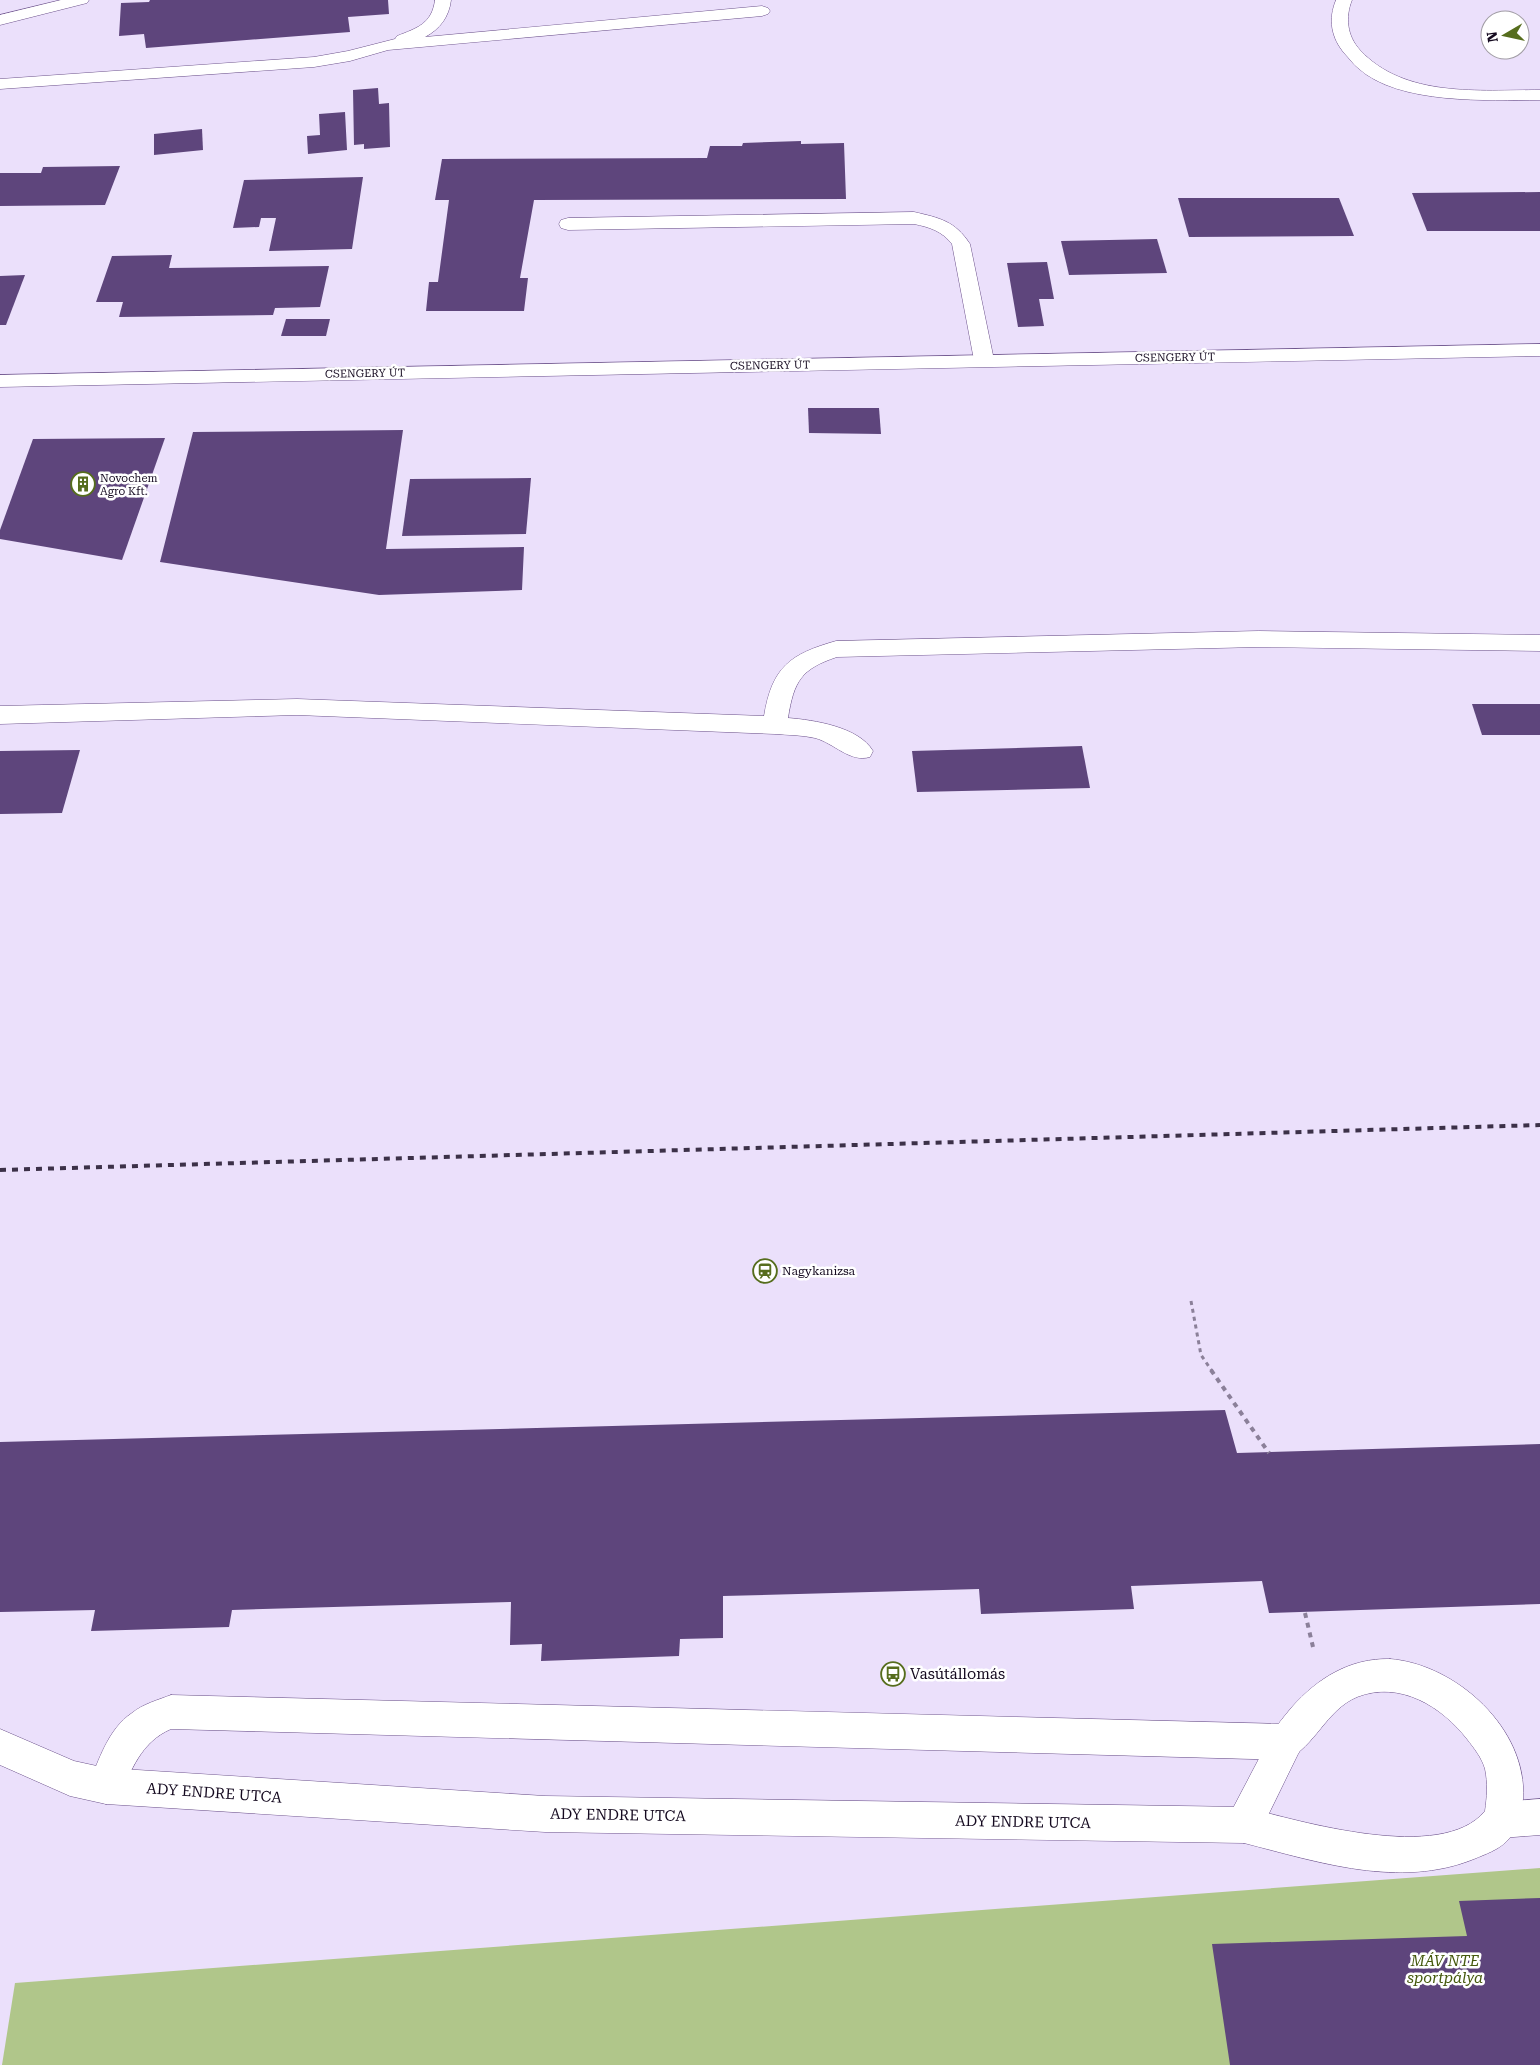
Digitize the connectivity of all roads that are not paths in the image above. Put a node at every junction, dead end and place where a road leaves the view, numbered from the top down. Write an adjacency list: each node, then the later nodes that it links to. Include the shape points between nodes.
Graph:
1 (82, 0): 5 (main road)
2 (442, 0): 6 (main road, via 441,12 423,33)
3 (1344, 0): 8 (main road, via 1339,10 1344,40 1356,59 1374,72 1423,90)
4 (762, 11): 6 (main road)
5 (0, 20)
6 (387, 45): 7 (main road, via 314,62)
7 (0, 84)
8 (1540, 95)
9 (568, 224): 11 (main road, via 914,218 930,222 955,234 961,244)
10 (1540, 350): 11 (main road, CSENGERY ÚT)
11 (984, 360): 12 (main road, CSENGERY ÚT)
12 (0, 381)
13 (1540, 643): 15 (main road, via 1259,639 836,649 811,656 792,670 780,689)
14 (0, 715): 15 (main road, via 297,707)
15 (775, 726): 16 (main road, via 814,729 837,736)
16 (861, 751)
17 (1286, 1742): 19 (main road, via 171,1712 136,1729 123,1747); 21 (main road, via 1324,1697 1349,1683 1367,1677 1405,1676 1428,1684 1464,1709 1495,1748 1504,1769 1507,1794); 22 (main road)
18 (0, 1747): 19 (main road, ADY ENDRE UTCA, via 70,1778)
19 (106, 1786): 22 (main road, ADY ENDRE UTCA, via 545,1814)
20 (1540, 1817): 21 (main road)
21 (1501, 1820): 22 (main road, ADY ENDRE UTCA, via 1487,1834 1464,1845 1419,1854 1390,1854 1330,1846)
22 (1244, 1826)

